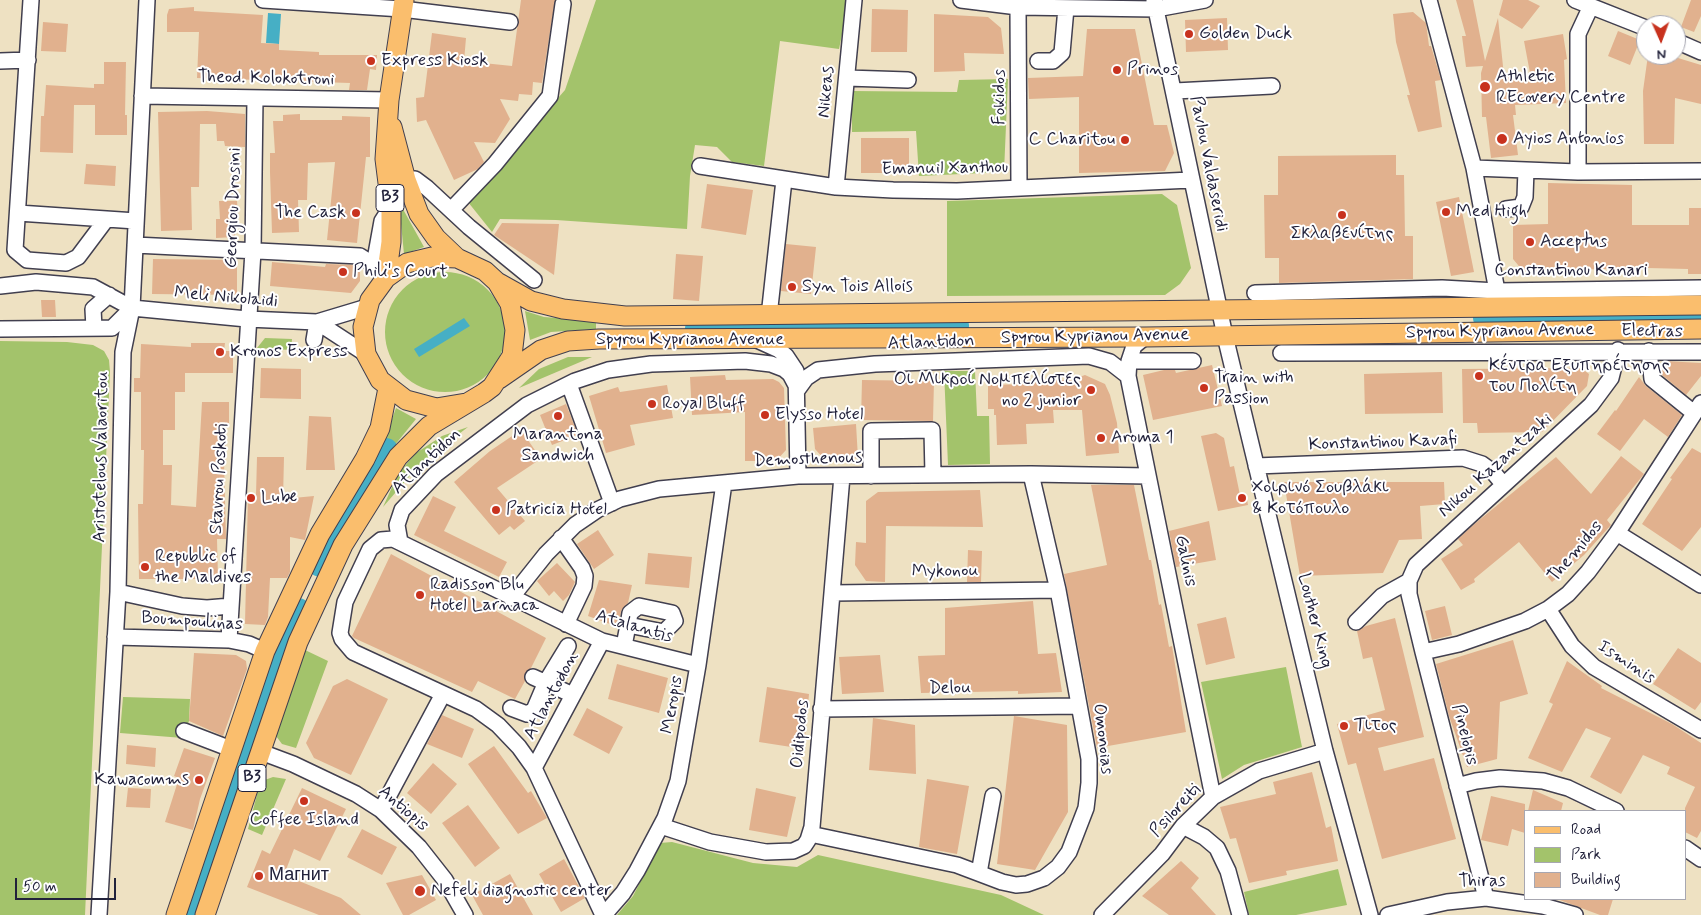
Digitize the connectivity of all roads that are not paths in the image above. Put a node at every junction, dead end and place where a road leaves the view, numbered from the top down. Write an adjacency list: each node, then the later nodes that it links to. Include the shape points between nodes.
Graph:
1 (31, 0): 19 (street)
2 (147, 0): 26 (street, Aristotelous Valaoritou)
3 (263, 0): 10 (street)
4 (854, 0): 22 (street, Nikeas)
5 (961, 0): 13 (street)
6 (1205, 0): 11 (street)
7 (1429, 0): 30 (street)
8 (1575, 0): 12 (street)
9 (563, 4): 40 (street, via 550,96 496,164)
10 (403, 5): 15 (street); 28 (main road, B3)
11 (1155, 5): 14 (street); 25 (street, Pavlou Valdaseridi)
12 (1592, 6): 16 (street); 33 (street, via 1578,34)
13 (1018, 7): 14 (street); 38 (street, Fokidos)
14 (1066, 8): 21 (street, via 1062,53 1052,61)
15 (510, 22)
16 (1636, 24)
17 (1686, 45): 18 (street)
18 (1701, 52)
19 (28, 60): 20 (street); 41 (street)
20 (0, 61)
21 (1038, 62)
22 (846, 78): 23 (street); 37 (street, Nikeas)
23 (908, 80)
24 (1272, 86): 25 (street)
25 (1175, 91): 36 (street, Pavlou Valdaseridi)
26 (142, 96): 27 (street, Theod. Kolokotroni); 43 (street, Aristotelous Valaoritou)
27 (255, 98): 28 (street, Theod. Kolokotroni); 45 (street, Georgiou Drosini)
28 (389, 110): 34 (main road, B3); 47 (main road, B3, via 385,159 391,207 391,242)
29 (700, 166): 35 (street, Emanuil Xanthou)
30 (1474, 168): 31 (street); 52 (street)
31 (1526, 170): 33 (street); 39 (street, via 1525,197 1521,207)
32 (1701, 171): 33 (street)
33 (1578, 172)
34 (406, 180): 40 (street, via 415,179); 46 (main road, B3, via 419,214 436,238)
35 (784, 180): 37 (street, Emanuil Xanthou); 60 (street)
36 (1191, 180): 38 (street, Emanuil Xanthou); 59 (street, Pavlou Valdaseridi)
37 (836, 187): 38 (street, Emanuil Xanthou, via 957,190)
38 (1019, 187)
39 (1506, 209)
40 (451, 210): 48 (street)
41 (18, 213): 42 (street); 42 (street, via 15,250 27,260 45,262 66,263 78,257)
42 (105, 220): 43 (street)
43 (136, 222): 44 (street, Aristotelous Valaoritou)
44 (135, 245): 45 (street); 58 (street, Aristotelous Valaoritou)
45 (252, 251): 47 (street, via 360,256); 61 (street, Georgiou Drosini)
46 (457, 258): 47 (main road, B3, via 432,257); 49 (main road, B3, via 478,267)
47 (380, 271): 57 (main road, B3, via 377,288)
48 (534, 280)
49 (497, 282): 60 (main road, Spyrou Kyprianou Avenue, via 531,301 564,309 625,316); 77 (main road, B3, via 510,304 515,330 512,356)
50 (0, 286): 54 (street, via 36,282 93,286)
51 (1701, 288): 52 (street, Constantinou Kanari)
52 (1497, 291): 55 (street, Constantinou Kanari, via 1442,288)
53 (0, 294): 54 (street)
54 (109, 294): 58 (street); 63 (street, via 93,309)
55 (1255, 294)
56 (1701, 305): 59 (main road, Spyrou Kyprianou Avenue)
57 (367, 307): 62 (street, Meli Nikolaidi); 74 (main road, B3, via 363,327)
58 (132, 308): 61 (street, Meli Nikolaidi); 63 (street, via 112,328); 100 (street, Aristotelous Valaoritou, via 123,352)
59 (1219, 310): 60 (main road, Spyrou Kyprianou Avenue); 66 (street, Pavlou Valdaseridi)
60 (769, 316)
61 (248, 320): 62 (street, Meli Nikolaidi); 103 (street, Stavrou Poskoti)
62 (317, 322): 68 (street); 74 (street)
63 (94, 328): 64 (street)
64 (0, 329)
65 (1701, 329): 66 (main road, Spyrou Kyprianou Avenue)
66 (1225, 336): 67 (main road, Spyrou Kyprianou Avenue); 84 (street, Louther King)
67 (1145, 337): 69 (main road, Spyrou Kyprianou Avenue); 76 (street, via 1134,346)
68 (314, 340)
69 (757, 340): 77 (main road, Spyrou Kyprianou Avenue, via 568,341 541,350); 80 (street, via 786,356 796,371)
70 (1618, 350): 71 (street, Electras); 73 (street, Electras, via 1302,360); 92 (street, Nikou Kazantzaki, via 1611,378 1590,405)
71 (1649, 351): 72 (street, Electras); 82 (street, via 1652,379)
72 (1701, 352)
73 (1281, 353)
74 (366, 354): 79 (main road, B3, via 374,371)
75 (1193, 361): 76 (street)
76 (1129, 368): 80 (street, Atlantidon, via 1089,356 874,364 818,370); 90 (street, Galinis)
77 (499, 379): 81 (main road, B3)
78 (573, 382): 80 (street, Atlantidon, via 608,370 651,364 745,361 784,369); 83 (street); 93 (street); 96 (street, Atlantidon, via 508,418 424,485 398,517)
79 (388, 388): 81 (main road, B3, via 425,407 446,408); 113 (main road, B3, via 380,428 320,534)
80 (798, 389): 87 (street)
81 (466, 403): 126 (main road, B3, via 430,426 398,457 343,545 298,642)
82 (1696, 416): 94 (street, Themidos)
83 (604, 457)
84 (1256, 466): 92 (street, Konstantinou Kavafi, via 1463,458 1482,464); 125 (street, Louther King)
85 (1031, 474): 86 (street, Demosthenous); 90 (street, Demosthenous); 99 (street, Omonoias)
86 (933, 475): 89 (street, Demosthenous); 89 (street, via 932,430 872,431)
87 (798, 476): 88 (street, Demosthenous); 91 (street, Demosthenous)
88 (842, 476): 89 (street, Demosthenous); 101 (street, Oidipodos)
89 (871, 476)
90 (1148, 476): 130 (street, Galinis)
91 (724, 483): 93 (street, Demosthenous, via 658,489); 115 (street, Meropis)
92 (1503, 484): 97 (street, Nikou Kazantzaki, via 1416,565)
93 (612, 503): 95 (street, Demosthenous, via 585,517)
94 (1617, 533): 98 (street); 104 (street, Themidos, via 1578,584)
95 (560, 538): 102 (street, Demosthenous); 106 (street, via 585,576 584,586)
96 (400, 542): 102 (street, Atalantis); 117 (street, via 381,540 370,549 345,602 340,633 347,647 359,656)
97 (1409, 580): 105 (street, via 1382,596); 114 (street, Pinelopis, via 1409,594)
98 (1701, 585)
99 (1058, 590): 101 (street, Mykonou); 119 (street, Omonoias)
100 (118, 592): 103 (street, via 182,606); 108 (street, Aristotelous Valaoritou)
101 (833, 593): 121 (street, Oidipodos)
102 (511, 598): 106 (street, Atalantis)
103 (232, 606): 109 (street, Stavrou Poskoti)
104 (1548, 609): 114 (street, Themidos, via 1511,626); 122 (street, Isminis, via 1572,646 1594,667)
105 (1356, 622)
106 (566, 624): 110 (street, Atalantis)
107 (628, 625): 112 (street)
108 (115, 637): 109 (street, Boumpoulinas); 140 (street, Aristotelous Valaoritou)
109 (229, 640): 113 (street, Boumpoulinas)
110 (602, 641): 112 (street, Atalantis); 118 (street, Atlantodon)
111 (568, 646): 116 (street)
112 (624, 646): 115 (street, Atalantis)
113 (265, 651): 124 (main road, B3)
114 (1423, 652): 128 (street, Pinelopis)
115 (698, 665): 133 (street, Meropis, via 678,781)
116 (539, 679): 118 (street); 120 (street, via 534,710 527,714)
117 (443, 694): 127 (street, via 492,719); 131 (street)
118 (573, 695): 127 (street, Atlantodon)
119 (1079, 706): 121 (street, Delou); 138 (street, Omonoias, via 1090,783 1081,824 1069,852 1052,873 1036,882 1016,885)
120 (511, 708)
121 (821, 709): 135 (street, Oidipodos)
122 (1701, 730)
123 (184, 731): 124 (street)
124 (231, 749): 141 (main road, B3)
125 (1325, 751): 130 (street, Psiloreiti, via 1260,772); 147 (street, Louther King)
126 (261, 752): 131 (street, Antiopis, via 356,794); 142 (main road, B3)
127 (534, 768): 144 (street)
128 (1457, 786): 132 (street, via 1500,778 1543,781 1568,788); 139 (street, Pinelopis)
129 (993, 796): 138 (street)
130 (1213, 797): 134 (street, Psiloreiti)
131 (381, 810): 143 (street, Antiopis, via 419,847 445,880)
132 (1614, 810)
133 (661, 826): 135 (street, via 710,842 779,852 799,849); 144 (street, Meropis, via 630,883)
134 (1183, 826): 145 (street, Psiloreiti, via 1162,854); 146 (street, via 1217,848 1228,871)
135 (810, 834): 138 (street, Omonoias, via 957,865)
136 (1686, 849): 137 (street)
137 (1701, 859)
138 (979, 873)
139 (1486, 898): 148 (street, Thiras, via 1447,902); 149 (street, Thiras, via 1526,903)
140 (99, 915)
141 (176, 915)
142 (205, 915)
143 (465, 915)
144 (604, 915)
145 (1102, 915)
146 (1240, 915)
147 (1370, 915)
148 (1388, 915)
149 (1575, 915)

